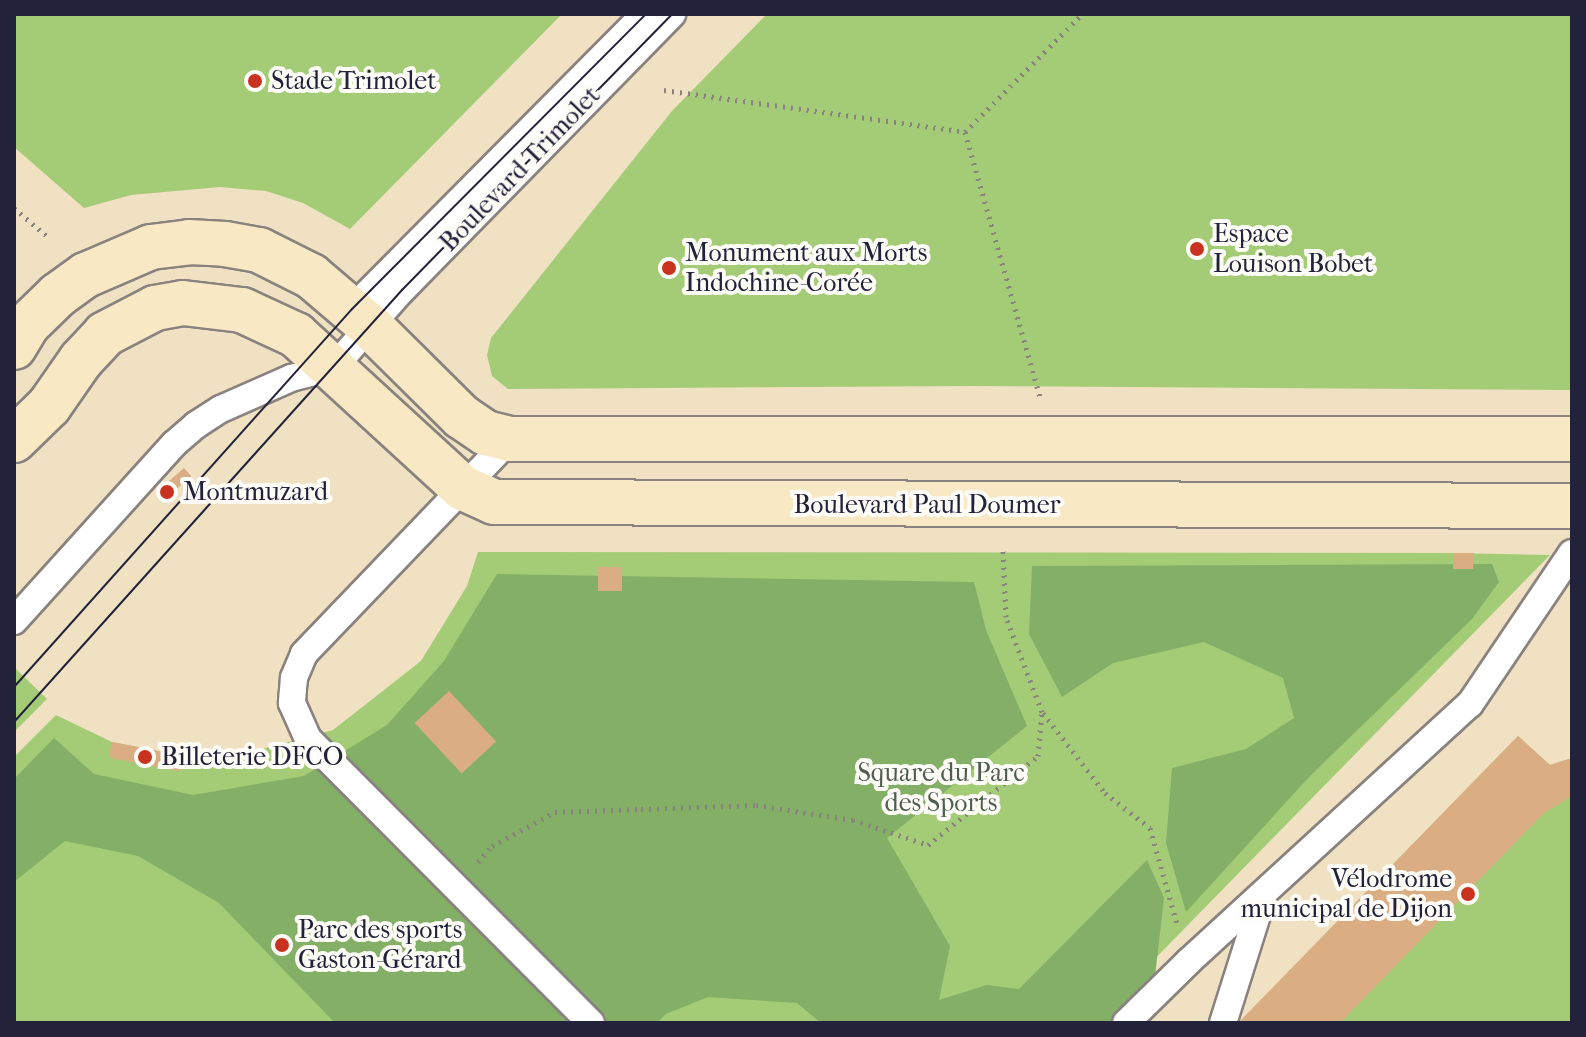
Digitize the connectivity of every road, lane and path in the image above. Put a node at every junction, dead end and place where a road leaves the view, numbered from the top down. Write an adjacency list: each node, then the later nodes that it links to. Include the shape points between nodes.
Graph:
1 (645, 14): 8 (lane, Boulevard Trimolet)
2 (672, 14): 8 (lane, Boulevard Trimolet, via 413,279)
3 (1082, 14): 5 (path)
4 (664, 90): 5 (path)
5 (965, 132): 12 (path)
6 (14, 208): 7 (path)
7 (47, 236)
8 (362, 318): 9 (main road, via 283,259 259,250 189,242 151,247 86,275 27,325); 10 (lane); 11 (main road, via 462,417 486,433)
9 (14, 347)
10 (334, 367): 14 (main road, Boulevard Paul Doumer, via 296,335 242,310 183,303 155,308 105,334 49,406); 15 (main road, Boulevard Paul Doumer); 19 (lane, via 291,378 196,425)
11 (510, 439): 12 (main road); 15 (lane)
12 (1053, 439): 13 (main road)
13 (1572, 439)
14 (14, 440)
15 (463, 488): 16 (main road, Boulevard Paul Doumer, via 479,498 510,504); 21 (lane, via 304,654 294,678 292,703 308,739)
16 (1001, 505): 17 (main road, Boulevard Paul Doumer); 20 (path, via 1006,617)
17 (1572, 506)
18 (1572, 553): 22 (lane, via 1470,704)
19 (14, 621)
20 (1042, 712): 21 (path, via 1038,756 928,845 853,820 756,805 555,812 492,846); 23 (path, via 1105,793 1150,828)
21 (456, 886): 24 (lane)
22 (1264, 892): 23 (lane); 26 (lane)
23 (1188, 962): 25 (lane)
24 (591, 1023)
25 (1126, 1023)
26 (1223, 1023)

